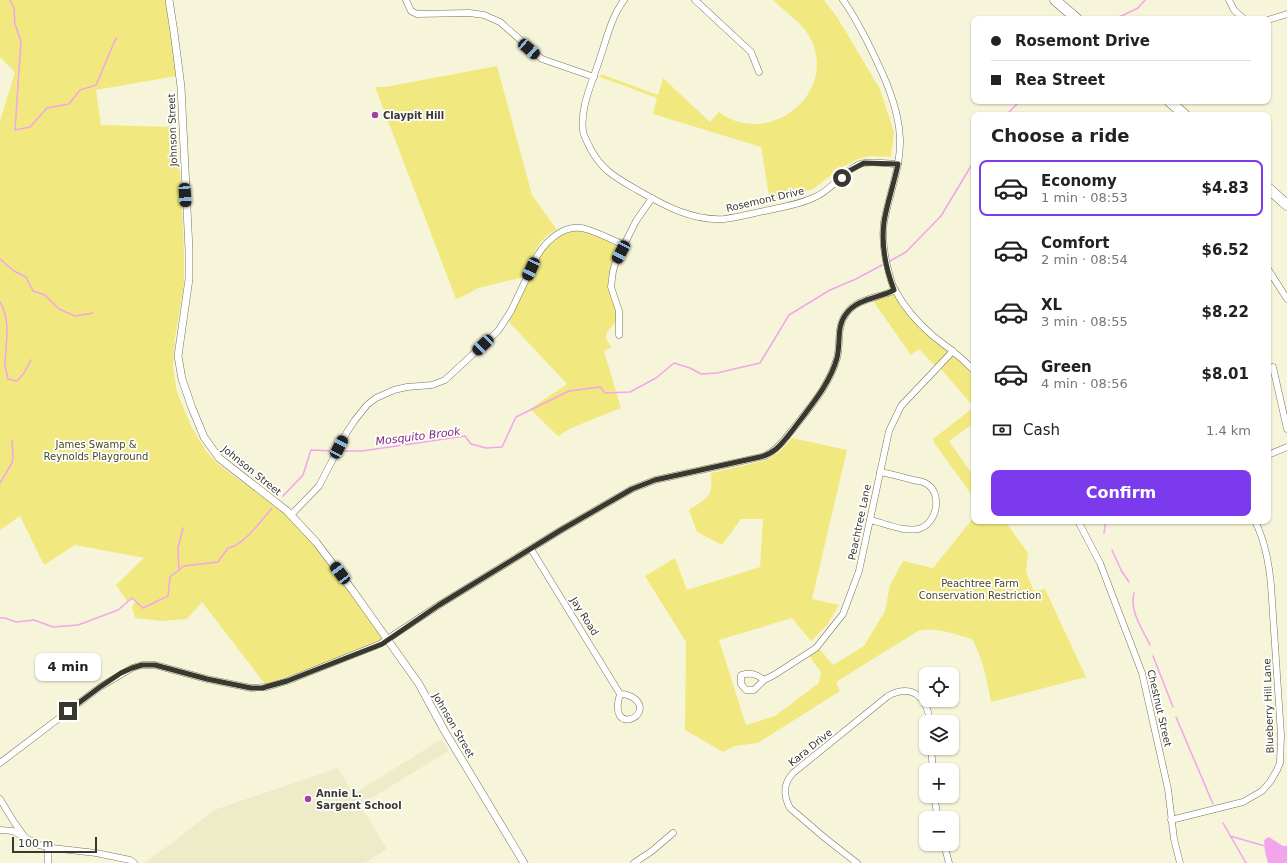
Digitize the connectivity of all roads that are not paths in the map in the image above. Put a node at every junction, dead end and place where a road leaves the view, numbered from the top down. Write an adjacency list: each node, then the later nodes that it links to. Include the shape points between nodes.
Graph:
1 (169, 0): 32 (street, Johnson Street, via 181,87 189,250 189,279 178,356 182,379 204,437 219,458)
2 (406, 0): 13 (street, via 413,13 468,12 484,15 500,22 542,59)
3 (624, 0): 13 (street, Rosemont Drive, via 613,20)
4 (696, 0): 12 (street, via 751,52)
5 (843, 0): 16 (street, via 883,73 899,129)
6 (1055, 0): 9 (highway)
7 (1229, 0): 10 (street)
8 (1287, 14): 11 (street)
9 (1073, 16)
10 (1241, 16)
11 (1271, 19)
12 (759, 72)
13 (594, 77): 18 (street, Rosemont Drive, via 583,117 583,133 598,162 605,169)
14 (1172, 104): 15 (highway)
15 (1182, 112)
16 (898, 164): 18 (street, Rosemont Drive, via 864,163 849,171 816,197 782,207 726,218 709,219 686,214); 22 (street, via 883,233 884,254)
17 (1271, 191): 19 (highway)
18 (652, 198): 20 (street)
19 (1287, 205)
20 (624, 245): 24 (street, via 616,260 611,287 619,310); 32 (street, via 588,229 570,229 555,235 537,256 511,311 498,331 445,380 432,385 401,388 385,393 367,405 354,420 319,486)
21 (1271, 274): 23 (street)
22 (894, 290): 25 (street, via 922,326); 36 (street, via 856,305 846,314 839,332 837,359 824,387 775,450 760,457 644,484 612,500)
23 (1287, 298)
24 (619, 334)
25 (953, 351): 27 (street); 31 (street, Peachtree Lane, via 901,406 889,431)
26 (1273, 367): 28 (street)
27 (971, 369)
28 (1287, 429)
29 (1287, 447): 30 (street)
30 (1271, 455)
31 (880, 472): 33 (street, Peachtree Lane); 33 (street, via 926,483 933,491 936,502 935,514 928,525 909,530)
32 (291, 515): 37 (street, Johnson Street, via 324,552)
33 (870, 520): 38 (street, Peachtree Lane, via 859,571 843,614 816,648)
34 (1080, 524): 43 (street, Chestnut Street, via 1100,563 1142,673 1168,789)
35 (1256, 524): 43 (street, Blueberry Hill Lane, via 1264,545 1272,584 1282,748 1280,763 1262,791 1243,802)
36 (531, 549): 37 (street, via 428,611); 39 (street, Jay Road)
37 (388, 639): 41 (street, via 287,681 262,688 207,679 155,665 132,668 100,687); 51 (street, Johnson Street, via 419,684)
38 (764, 680)
39 (620, 694): 39 (street, via 617,710 619,716 628,720 634,718 639,714 638,702 626,694)
40 (928, 715): 53 (street, Kara Drive, via 924,702 913,692 895,692 787,780 785,794 790,808)
41 (0, 762)
42 (0, 799): 46 (street)
43 (1171, 820): 55 (street, Chestnut Street)
44 (0, 830): 46 (street, via 12,831)
45 (673, 833): 52 (street)
46 (25, 837): 47 (street)
47 (48, 847): 49 (street); 50 (street, via 96,852)
48 (946, 851): 54 (street)
49 (48, 863)
50 (134, 863)
51 (524, 863)
52 (634, 863)
53 (857, 863)
54 (949, 863)
55 (1180, 863)

